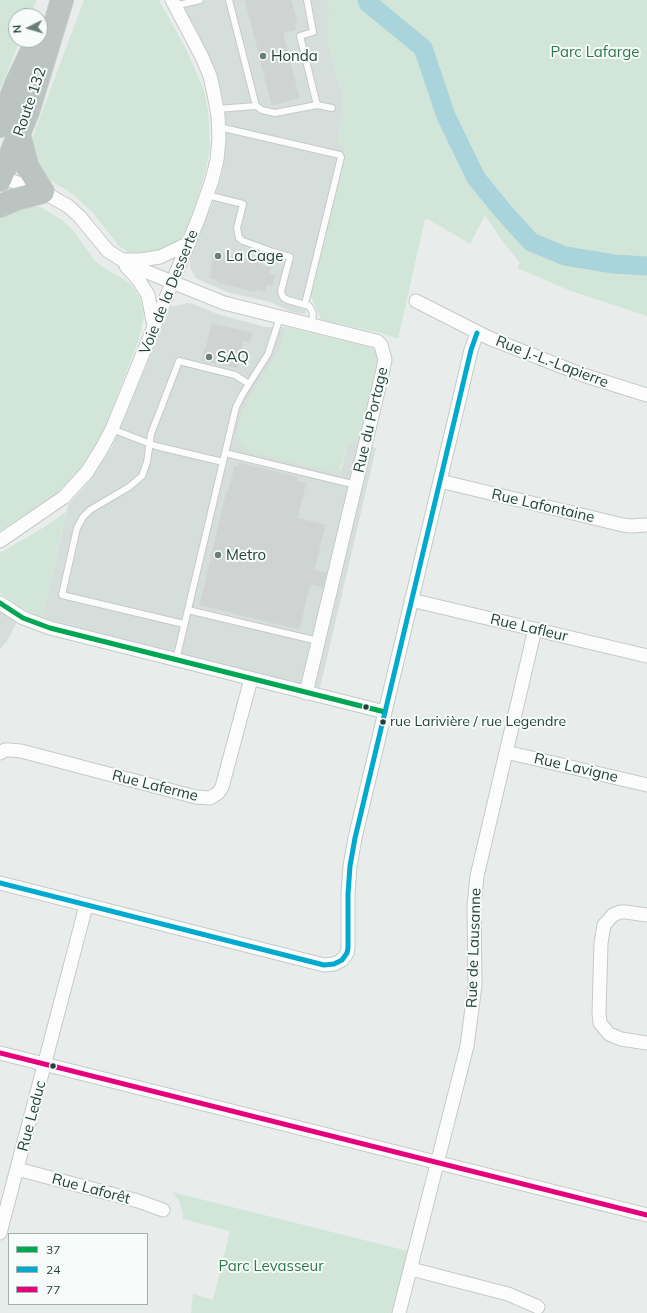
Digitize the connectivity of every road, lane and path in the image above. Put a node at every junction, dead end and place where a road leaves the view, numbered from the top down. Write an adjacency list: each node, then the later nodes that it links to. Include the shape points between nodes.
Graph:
1 (56, 0): 7 (highway)
2 (62, 0): 14 (highway, Route 132, via 28,112)
3 (200, 0): 6 (lane)
4 (229, 0): 10 (lane)
5 (307, 0): 9 (lane, via 313,32 300,36)
6 (173, 3): 12 (street, Voie de la Desserte, via 206,66)
7 (48, 17)
8 (33, 48): 14 (highway, Route 132, via 16,84)
9 (317, 105): 10 (lane, via 275,113); 11 (lane)
10 (256, 106): 12 (lane)
11 (332, 108)
12 (217, 109): 13 (street, Voie de la Desserte)
13 (219, 127): 17 (street, Voie de la Desserte, via 217,160); 23 (lane, via 341,157)
14 (10, 130): 15 (highway, Route 132); 16 (highway)
15 (1, 178): 16 (street, Rue du Portage)
16 (43, 192): 18 (highway); 20 (street, Rue du Portage, via 76,213 104,247)
17 (207, 195): 19 (street, Voie de la Desserte); 23 (lane, via 243,204 237,228 239,238 290,257 282,295 288,300)
18 (0, 206)
19 (189, 243): 20 (street, via 160,257); 21 (street, Voie de la Desserte)
20 (120, 260): 21 (street, Rue du Portage); 26 (street, Rue du Portage, via 145,290)
21 (172, 283): 24 (street, Rue du Portage, via 224,303); 26 (street, Voie de la Desserte)
22 (416, 301): 27 (street, Rue J.-L.-Lapierre)
23 (305, 304): 25 (lane, via 312,311)
24 (280, 318): 25 (street, Rue du Portage); 28 (lane, via 268,354)
25 (311, 325): 35 (street, Rue du Portage, via 377,341 384,352 384,370)
26 (154, 328): 30 (street, Voie de la Desserte)
27 (477, 333): 29 (street, Rue J.-L.-Lapierre, via 576,372); 34 (street)
28 (249, 384): 31 (lane, via 235,375 179,361); 32 (lane, via 236,407)
29 (647, 395)
30 (112, 429): 31 (lane); 37 (street, Voie de la Desserte, via 95,461 72,489 54,505)
31 (149, 444): 33 (lane); 41 (lane, via 142,476 83,517 79,524 62,595)
32 (225, 453): 33 (lane); 35 (lane)
33 (224, 462): 40 (lane)
34 (440, 481): 36 (street, Rue Lafontaine, via 623,525); 38 (street)
35 (356, 485): 43 (street, Rue du Portage)
36 (647, 525)
37 (0, 541)
38 (411, 600): 42 (street, Rue Lafleur); 48 (street)
39 (0, 603): 45 (street, via 43,626)
40 (188, 610): 41 (lane); 43 (lane)
41 (184, 624): 45 (lane)
42 (535, 629): 44 (street, Rue Lafleur); 49 (street, Rue de Lausanne)
43 (319, 641): 47 (street, Rue du Portage)
44 (647, 656)
45 (176, 660): 46 (street)
46 (251, 679): 47 (street); 50 (street, Rue Laferme, via 222,787 210,798 196,797 21,752 10,750)
47 (306, 693): 48 (street)
48 (385, 712): 53 (street, via 353,852 348,894 348,948 342,960 324,965)
49 (506, 752): 51 (street, Rue Lavigne); 58 (street, Rue de Lausanne, via 476,883 475,976 469,1035)
50 (0, 753)
51 (647, 785)
52 (0, 883): 53 (street)
53 (86, 906): 57 (street, Rue Leduc)
54 (647, 915): 55 (street, via 620,912 613,915 604,926 601,943 599,1013 600,1023 609,1034 621,1039)
55 (647, 1043)
56 (0, 1053): 57 (street)
57 (45, 1064): 58 (street); 59 (street, Rue Leduc)
58 (437, 1163): 61 (street); 63 (street, Rue de Lausanne)
59 (17, 1169): 60 (street, Rue Laforêt); 62 (street, Rue Leduc)
60 (164, 1210)
61 (647, 1215)
62 (0, 1233)
63 (411, 1269): 64 (street, via 508,1294); 65 (street, Rue de Lausanne)
64 (538, 1307)
65 (399, 1313)

